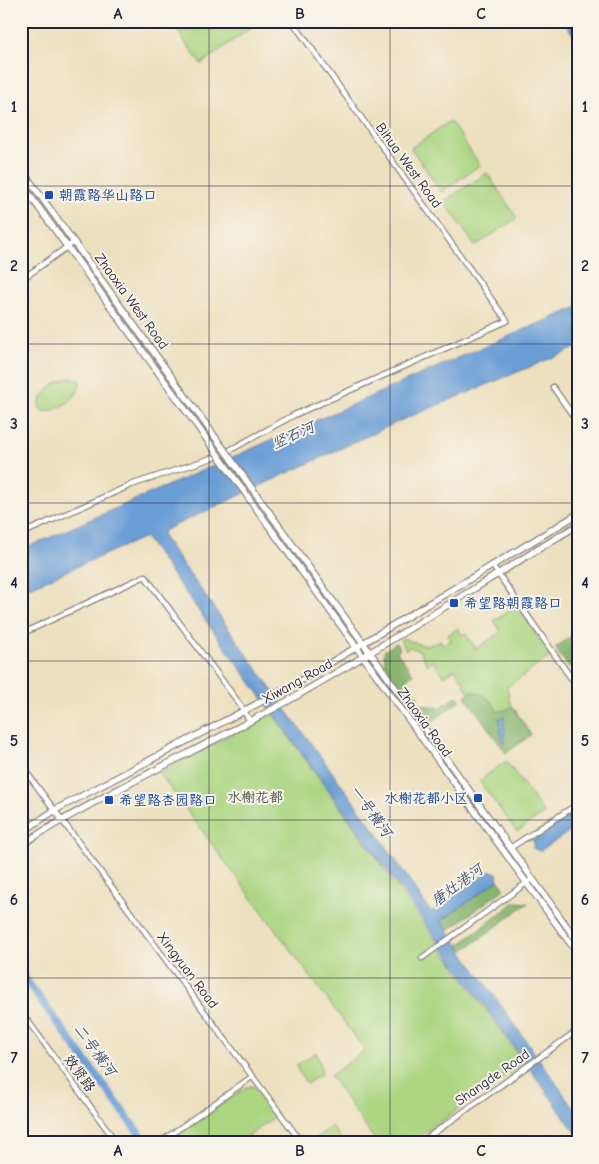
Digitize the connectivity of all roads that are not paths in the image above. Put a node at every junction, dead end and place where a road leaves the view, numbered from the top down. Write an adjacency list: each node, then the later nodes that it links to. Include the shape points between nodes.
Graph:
1 (292, 21): 13 (street, Bihua West Road, via 507,322 294,415 221,455 131,485)
2 (21, 168): 4 (main road, Zhaoxia West Road)
3 (21, 184): 5 (main road, Zhaoxia West Road)
4 (74, 242): 5 (street); 9 (main road, Zhaoxia West Road, bridge)
5 (67, 247): 6 (street); 10 (main road, Zhaoxia West Road, bridge)
6 (21, 280)
7 (553, 387): 8 (street)
8 (578, 423)
9 (260, 501): 17 (main road, Zhaoxia Road)
10 (253, 504): 18 (main road, Zhaoxia Road)
11 (578, 514): 14 (main road, Xiwang Road)
12 (578, 525): 15 (main road, Xiwang Road)
13 (21, 534)
14 (492, 565): 15 (street); 17 (main road, Xiwang Road)
15 (498, 573): 19 (main road, Xiwang Road); 21 (street)
16 (21, 634): 22 (street, via 145,576)
17 (362, 643): 18 (main road, Xiwang Road); 19 (main road, Zhaoxia Road)
18 (356, 648): 20 (main road, Zhaoxia Road); 22 (main road, Xiwang Road)
19 (369, 653): 20 (main road, Xiwang Road); 30 (main road, Zhaoxia Road)
20 (363, 658): 23 (main road, Xiwang Road); 30 (main road, Zhaoxia Road)
21 (578, 688)
22 (244, 710): 23 (street); 26 (main road, Xiwang Road)
23 (250, 721): 27 (main road, Xiwang Road)
24 (21, 765): 26 (street, Xingyuan Road)
25 (578, 804): 30 (street)
26 (55, 810): 27 (street, Xingyuan Road); 28 (main road, Xiwang Road)
27 (62, 819): 29 (main road, Xiwang Road); 37 (street, Xingyuan Road)
28 (21, 833)
29 (21, 845)
30 (507, 850): 31 (main road, Zhaoxia Road)
31 (529, 882): 32 (main road, Zhaoxia Road); 33 (main road, Zhaoxia Road); 34 (street)
32 (578, 942)
33 (578, 954)
34 (422, 958)
35 (23, 1018): 38 (street, 效贤路)
36 (578, 1030): 41 (street, Shangde Road)
37 (253, 1076): 39 (street); 40 (street, Xingyuan Road)
38 (117, 1143)
39 (159, 1143)
40 (302, 1143)
41 (420, 1143)

